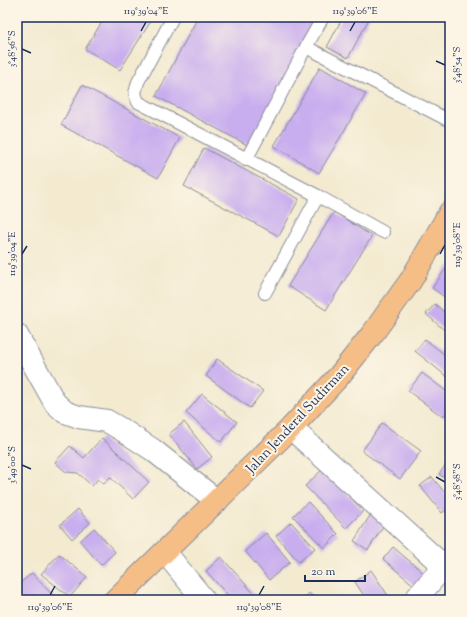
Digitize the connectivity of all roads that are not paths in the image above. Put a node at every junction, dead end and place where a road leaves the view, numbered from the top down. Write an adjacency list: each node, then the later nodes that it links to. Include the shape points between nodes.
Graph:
1 (173, 17): 5 (lane, via 138,82 135,93 138,102)
2 (323, 17): 3 (lane)
3 (306, 47): 4 (lane); 5 (lane)
4 (450, 121)
5 (246, 160): 6 (lane)
6 (318, 196): 8 (lane); 9 (lane)
7 (450, 212): 11 (highway, Jalan Jenderal Sudirman, via 411,280 373,333 339,376)
8 (383, 232)
9 (265, 294)
10 (17, 335): 12 (street, via 55,403 65,412 107,421 153,450)
11 (291, 428): 12 (highway, Jalan Jenderal Sudirman); 14 (street)
12 (217, 501): 13 (highway, Jalan Jenderal Sudirman)
13 (165, 552): 15 (highway, Jalan Jenderal Sudirman); 16 (street)
14 (448, 566): 17 (street)
15 (115, 600)
16 (204, 600)
17 (415, 600)

